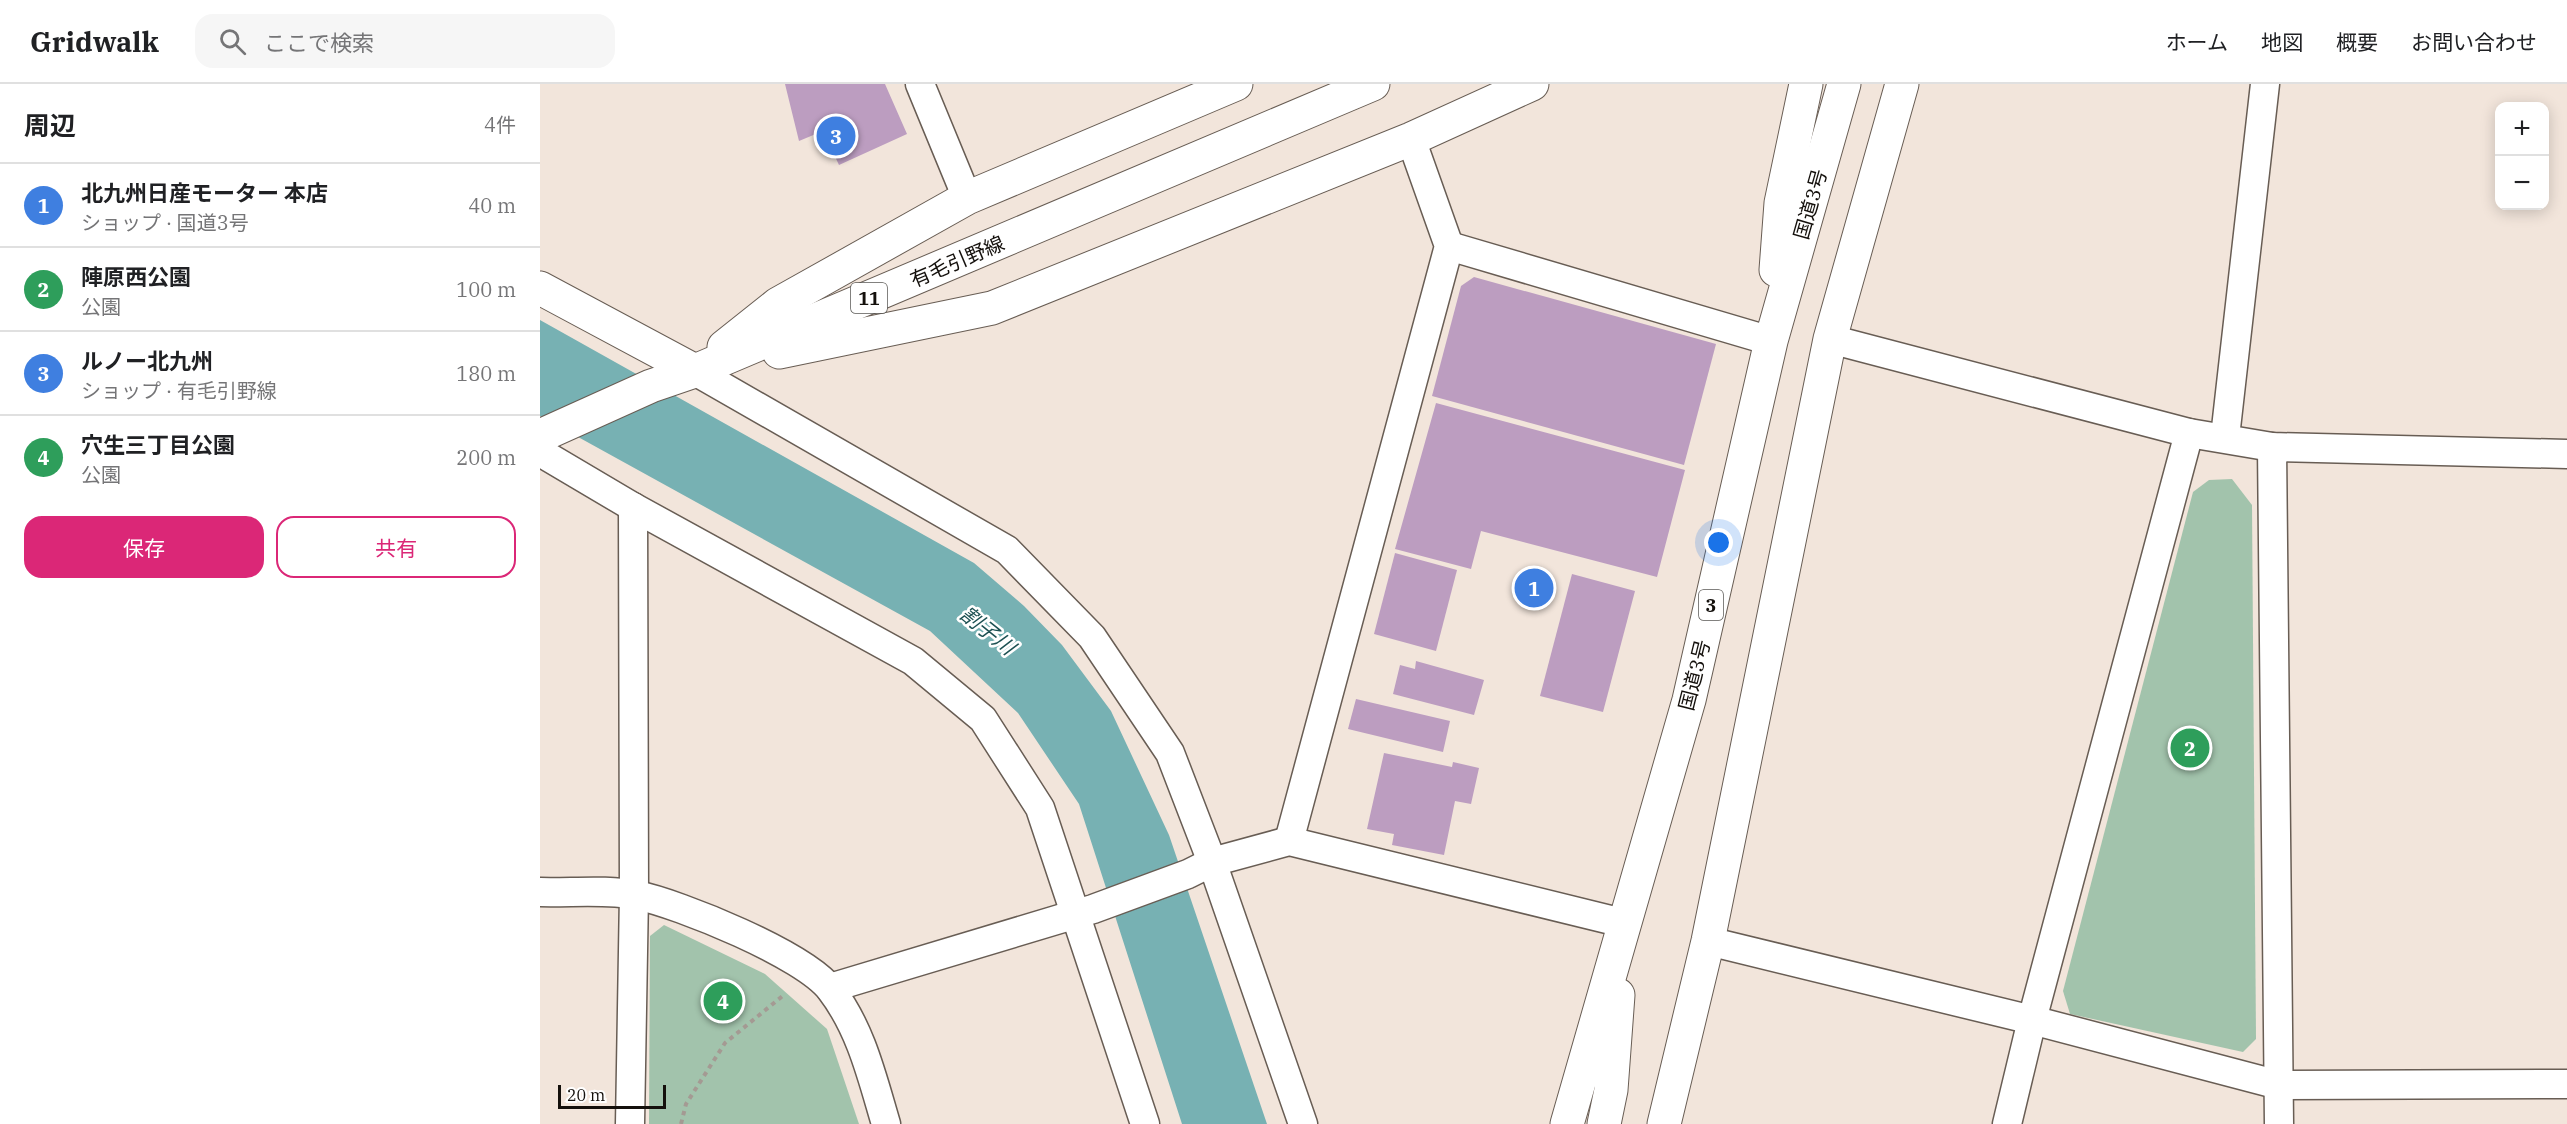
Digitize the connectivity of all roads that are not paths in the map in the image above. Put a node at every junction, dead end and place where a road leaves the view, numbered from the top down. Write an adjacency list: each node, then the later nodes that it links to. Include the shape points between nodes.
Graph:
1 (921, 84): 10 (street)
2 (1236, 84): 10 (main road)
3 (1373, 84): 15 (main road, 有毛引野線 / 11)
4 (1532, 84): 9 (main road)
5 (1806, 84): 14 (main road, via 1781,203)
6 (1844, 84): 14 (main road, 国道3号 / 3)
7 (1902, 84): 13 (main road)
8 (2265, 84): 18 (street)
9 (1411, 139): 11 (street); 15 (main road, via 993,308)
10 (967, 198): 15 (main road, via 778,304)
11 (1449, 246): 14 (street); 23 (street)
12 (540, 288): 15 (main road)
13 (1830, 339): 16 (street); 29 (main road)
14 (1771, 341): 28 (main road, 国道3号 / 3, via 1689,700)
15 (695, 371): 17 (main road, 有毛引野線 / 11, via 651,386); 24 (street, via 1007,550 1092,637 1170,753)
16 (2189, 433): 18 (street); 31 (street)
17 (540, 436)
18 (2225, 438): 19 (street)
19 (2272, 447): 21 (street); 33 (street)
20 (540, 452): 22 (street)
21 (2567, 454)
22 (633, 507): 26 (street); 27 (street, via 913,661 983,720 1040,808)
23 (1289, 841): 24 (street); 28 (street)
24 (1200, 868): 27 (street); 37 (street)
25 (540, 892): 26 (street)
26 (634, 894): 30 (street, via 686,909 796,961); 34 (street)
27 (1084, 911): 30 (street); 36 (street)
28 (1623, 923): 38 (main road, 国道3号 / 3); 39 (main road, 3, via 1611,1090)
29 (1708, 941): 31 (street); 40 (main road)
30 (830, 988): 35 (street, via 857,1029)
31 (2032, 1020): 33 (street); 41 (street)
32 (2567, 1084): 33 (street)
33 (2279, 1085): 42 (street)
34 (630, 1124)
35 (886, 1124)
36 (1145, 1124)
37 (1303, 1124)
38 (1567, 1124)
39 (1604, 1124)
40 (1664, 1124)
41 (2007, 1124)
42 (2279, 1124)

